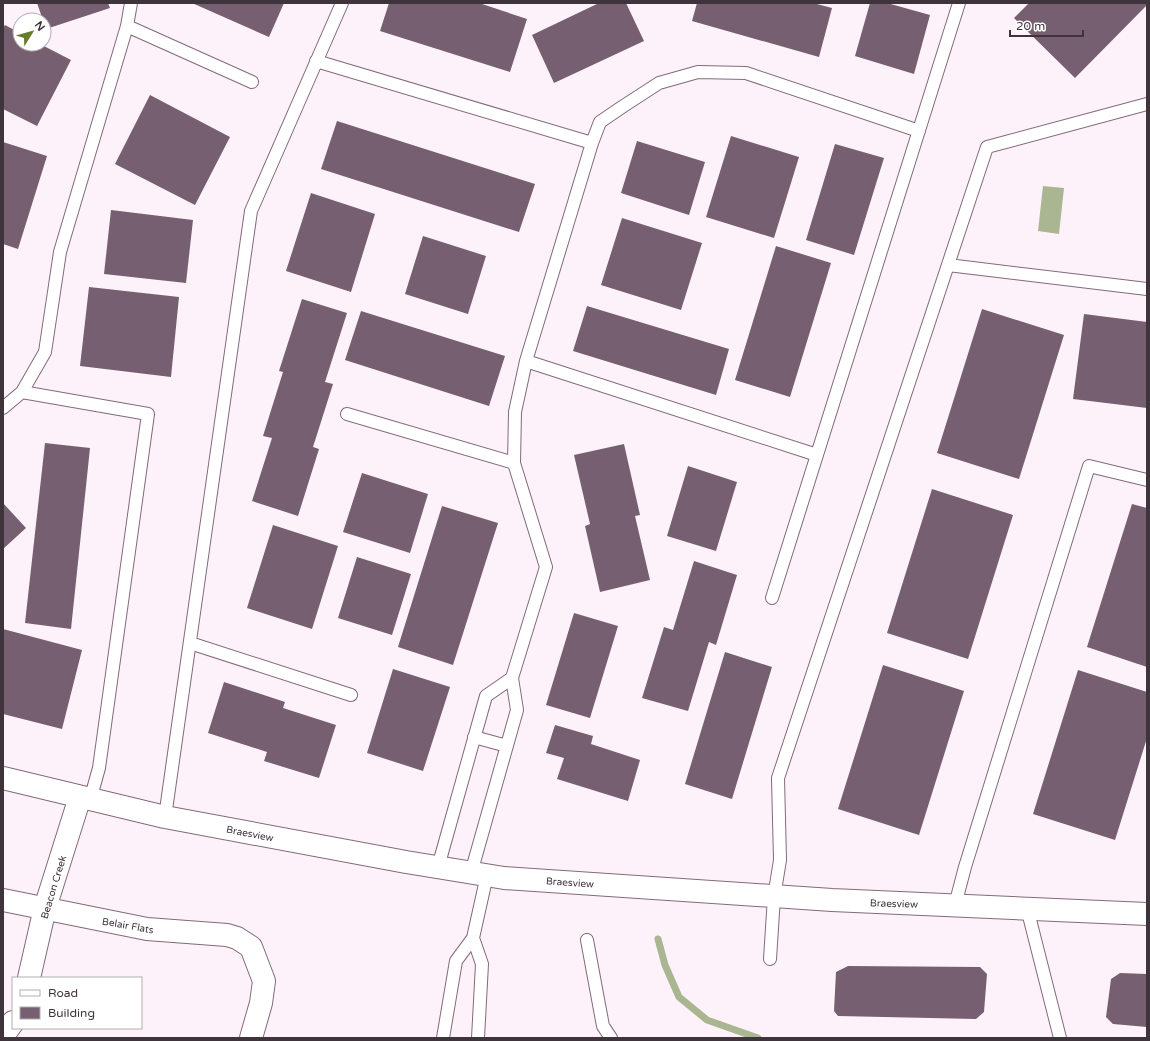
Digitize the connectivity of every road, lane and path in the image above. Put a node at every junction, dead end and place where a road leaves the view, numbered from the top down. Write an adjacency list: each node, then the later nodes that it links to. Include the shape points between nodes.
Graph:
1 (131, 3): 4 (lane)
2 (342, 3): 5 (lane)
3 (959, 3): 8 (lane)
4 (127, 26): 6 (lane); 13 (lane, via 60,252 45,352)
5 (316, 61): 9 (lane); 20 (lane, via 251,211)
6 (252, 82)
7 (1147, 104): 10 (lane, via 987,147)
8 (919, 132): 9 (lane, via 746,73 698,72 659,83 622,107 600,122); 16 (lane)
9 (592, 143): 12 (lane)
10 (948, 265): 11 (lane); 30 (lane, via 778,778 780,860)
11 (1147, 289)
12 (526, 361): 16 (lane); 17 (lane, via 515,412)
13 (22, 392): 14 (lane); 26 (lane, via 148,414 102,744 98,768)
14 (3, 408)
15 (348, 414): 17 (lane)
16 (816, 455): 19 (lane)
17 (514, 463): 21 (lane, via 546,567)
18 (1147, 480): 32 (lane, via 1089,466)
19 (772, 598)
20 (190, 643): 22 (lane); 27 (lane)
21 (512, 678): 23 (lane, via 486,696); 24 (lane, via 518,710)
22 (351, 696)
23 (474, 737): 24 (lane); 28 (lane)
24 (508, 746): 29 (lane)
25 (3, 778): 26 (street, Braesview)
26 (85, 798): 27 (street, Braesview); 33 (street, Beacon Creek)
27 (165, 816): 28 (street, Braesview)
28 (438, 867): 29 (street, Braesview)
29 (479, 874): 30 (street, Braesview, via 504,878); 36 (lane)
30 (774, 897): 32 (street, Braesview); 38 (lane)
31 (3, 900): 33 (street, Belair Flats)
32 (955, 905): 34 (street, Braesview)
33 (45, 908): 39 (street, Beacon Creek); 42 (street, Belair Flats, via 147,929 237,938 251,947 264,981 261,1004)
34 (1027, 908): 35 (street, Braesview); 46 (lane)
35 (1147, 914)
36 (473, 938): 43 (lane, via 456,961); 44 (lane, via 482,964)
37 (587, 940): 45 (lane, via 603,1026)
38 (770, 959)
39 (29, 977)
40 (12, 1023): 41 (street)
41 (3, 1036)
42 (251, 1038)
43 (444, 1038)
44 (478, 1038)
45 (611, 1038)
46 (1060, 1038)

